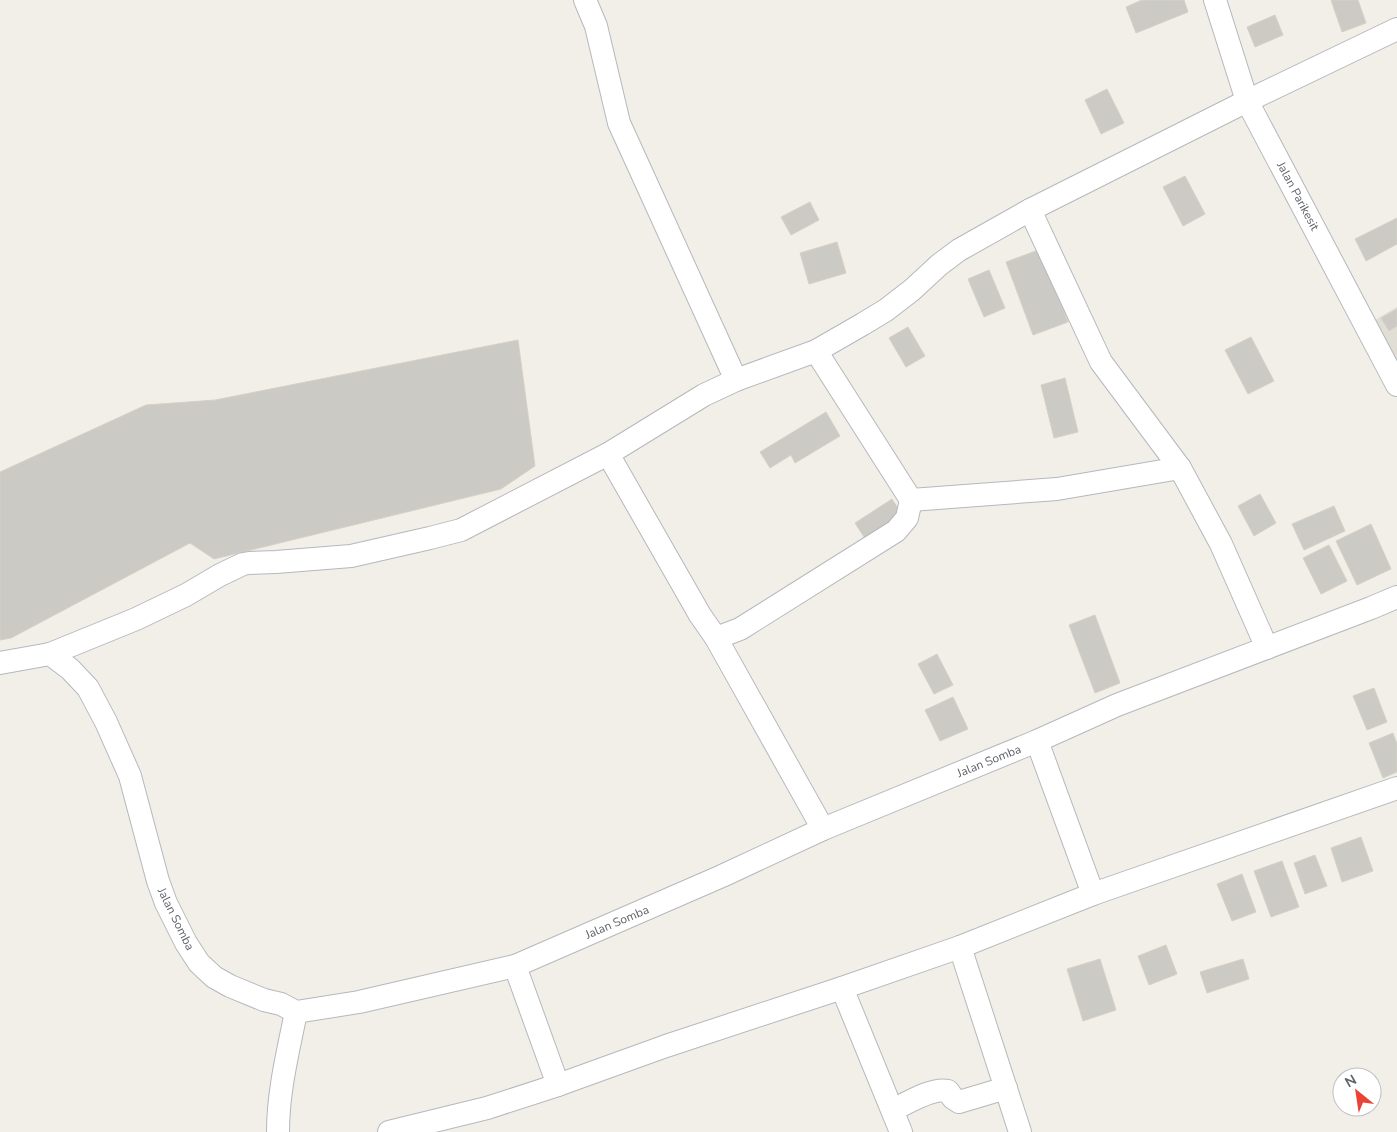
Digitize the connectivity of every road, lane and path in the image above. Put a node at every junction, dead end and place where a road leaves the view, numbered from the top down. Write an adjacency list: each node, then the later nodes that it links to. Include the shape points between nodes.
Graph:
1 (585, 0): 7 (street, via 596,26 620,123)
2 (1215, 0): 4 (street, Jalan Parikesit)
3 (1397, 29): 4 (street)
4 (1247, 100): 5 (street); 8 (street, Jalan Parikesit)
5 (1030, 210): 6 (street, via 959,250 886,310); 10 (street, via 1101,362)
6 (816, 350): 7 (street); 11 (street)
7 (736, 380): 9 (street, via 704,394)
8 (1397, 385)
9 (608, 454): 13 (street, via 700,616); 15 (street, via 461,530 351,556 243,564 136,619)
10 (1180, 468): 11 (street, via 1057,489); 14 (street, via 1221,544)
11 (911, 500): 13 (street, via 907,518 896,531 740,629)
12 (1397, 597): 14 (street, Jalan Somba)
13 (716, 638): 19 (street)
14 (1267, 648): 17 (street, Jalan Somba, via 1116,705)
15 (50, 654): 16 (street); 24 (street, Jalan Somba, via 88,688 106,722 130,776 166,902 199,963 230,986)
16 (0, 663)
17 (1037, 742): 19 (street, Jalan Somba); 20 (street)
18 (1397, 788): 20 (street)
19 (823, 829): 22 (street, Jalan Somba)
20 (1093, 894): 21 (street)
21 (960, 947): 23 (street); 26 (street)
22 (514, 966): 24 (street, Jalan Somba, via 359,1002); 25 (street)
23 (842, 988): 25 (street); 27 (street)
24 (296, 1012): 28 (street, via 278,1108)
25 (558, 1085): 29 (street, via 487,1108)
26 (1006, 1088): 27 (street, via 959,1102 948,1091 942,1090); 31 (street)
27 (893, 1110): 30 (street)
28 (278, 1132)
29 (389, 1132)
30 (901, 1132)
31 (1020, 1132)

